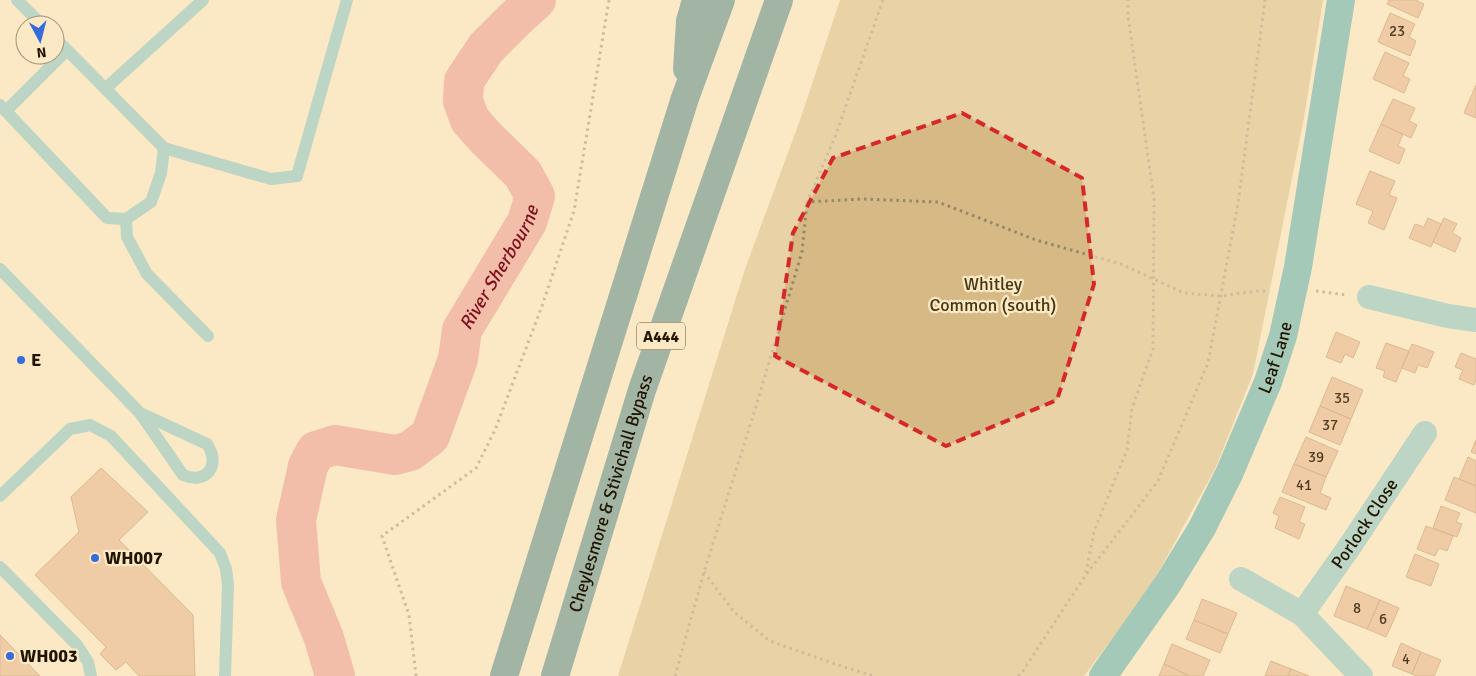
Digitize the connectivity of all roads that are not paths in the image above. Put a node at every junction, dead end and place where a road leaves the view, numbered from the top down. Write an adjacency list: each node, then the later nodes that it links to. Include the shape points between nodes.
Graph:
1 (17, 0): 8 (lane)
2 (203, 0): 10 (lane)
3 (347, 0): 13 (lane, via 297,176 270,180)
4 (696, 0): 11 (highway, via 690,21)
5 (721, 0): 11 (highway, A444)
6 (779, 0): 28 (highway, Cheylesmore & Stivichall Bypass / A444, via 642,390)
7 (1341, 0): 29 (street, Leaf Lane, via 1293,292 1268,382 1215,504 1186,556)
8 (32, 15)
9 (67, 50): 10 (lane); 12 (lane)
10 (106, 88): 13 (lane)
11 (685, 98): 27 (highway, A444)
12 (3, 108): 14 (lane, via 107,218)
13 (164, 148): 14 (lane, via 161,173 151,202)
14 (126, 219): 18 (lane, via 126,237 147,274)
15 (0, 269): 19 (lane)
16 (1369, 297): 17 (street)
17 (1476, 320)
18 (208, 336)
19 (140, 413): 19 (lane, via 207,444 212,453 210,470 192,479 183,475)
20 (1425, 433): 24 (street, Porlock Close)
21 (0, 496): 26 (lane, via 70,429 90,425 111,436 220,553 228,585)
22 (0, 567): 25 (lane, via 77,645 88,662)
23 (1241, 579): 24 (street)
24 (1302, 614): 30 (street)
25 (91, 676)
26 (226, 676)
27 (504, 676)
28 (555, 676)
29 (1103, 676)
30 (1361, 676)

